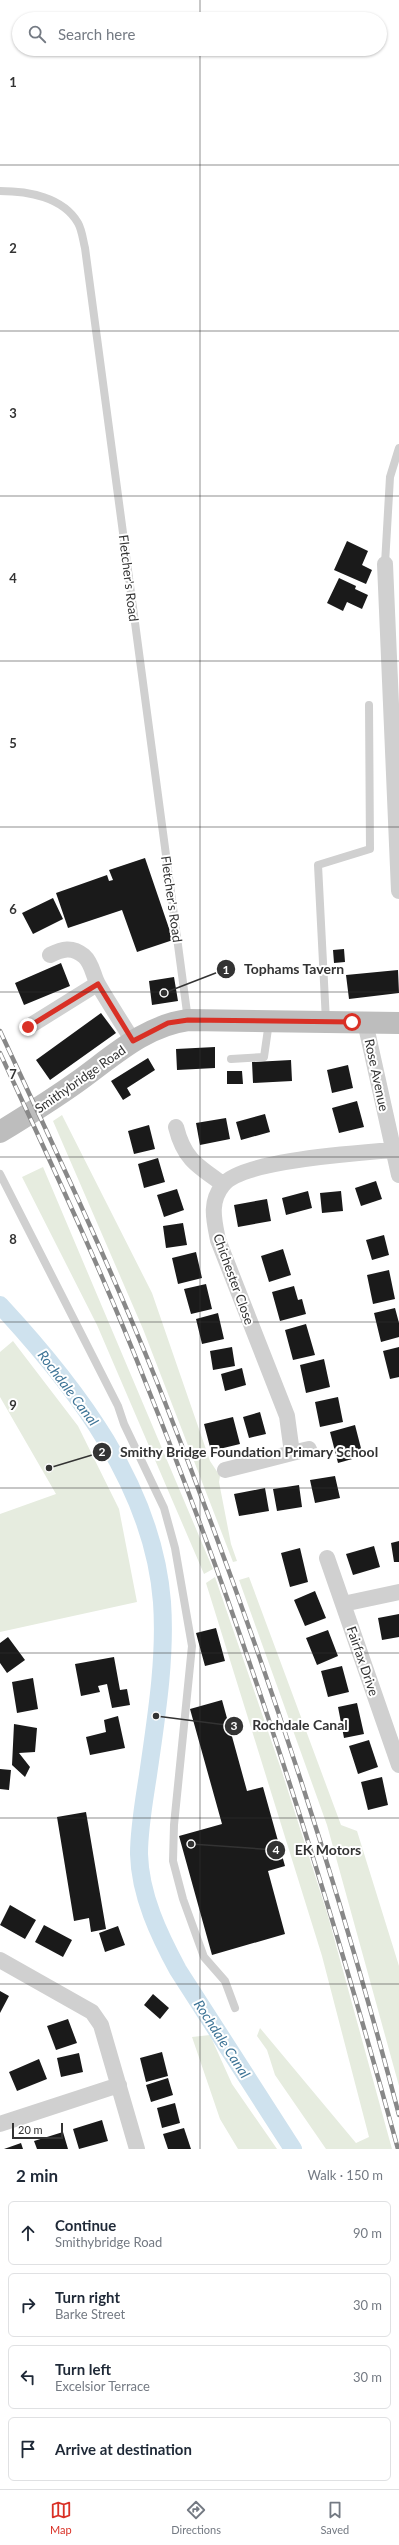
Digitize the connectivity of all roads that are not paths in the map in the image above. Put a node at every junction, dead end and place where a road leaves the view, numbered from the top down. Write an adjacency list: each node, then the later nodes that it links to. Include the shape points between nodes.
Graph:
1 (0, 191): 9 (lane, Fletcher's Road, via 50,198 66,210 78,224 85,248)
2 (399, 448): 3 (lane, via 390,477)
3 (385, 564): 5 (street)
4 (369, 705): 11 (lane, via 370,849 318,865)
5 (396, 760): 6 (street)
6 (399, 891)
7 (50, 955): 8 (street, via 62,949 69,949 84,956)
8 (98, 984): 14 (street); 15 (street)
9 (188, 1020): 10 (street, Smithybridge Road); 15 (street, Smithybridge Road, via 168,1023)
10 (269, 1021): 11 (street, Smithybridge Road); 16 (lane, via 264,1056)
11 (326, 1022): 12 (street, Smithybridge Road)
12 (365, 1022): 13 (street, Smithybridge Road); 19 (street, Rose Avenue)
13 (399, 1023)
14 (28, 1027)
15 (133, 1041): 18 (street, Smithybridge Road, via 49,1102)
16 (231, 1059)
17 (176, 1127): 22 (street, via 184,1151 193,1162)
18 (0, 1132)
19 (393, 1150): 21 (street, Rose Avenue); 22 (street, via 313,1157 239,1173)
20 (0, 1174): 32 (lane, via 118,1406 164,1508 176,1556 192,1646 174,1825 173,1861 204,1957 225,1981)
21 (399, 1175)
22 (223, 1184): 24 (street, Chichester Close, via 212,1210 218,1240 287,1416)
23 (309, 1450): 24 (street)
24 (292, 1453): 25 (street)
25 (225, 1470)
26 (327, 1558): 28 (street, Fairfax Drive)
27 (399, 1592): 28 (street)
28 (343, 1604): 29 (street, Fairfax Drive)
29 (396, 1746): 30 (street, Fairfax Drive)
30 (399, 1765)
31 (0, 1960): 33 (street, via 92,2012 107,2040)
32 (235, 2008)
33 (119, 2085): 34 (street); 35 (street)
34 (0, 2124)
35 (137, 2149)

